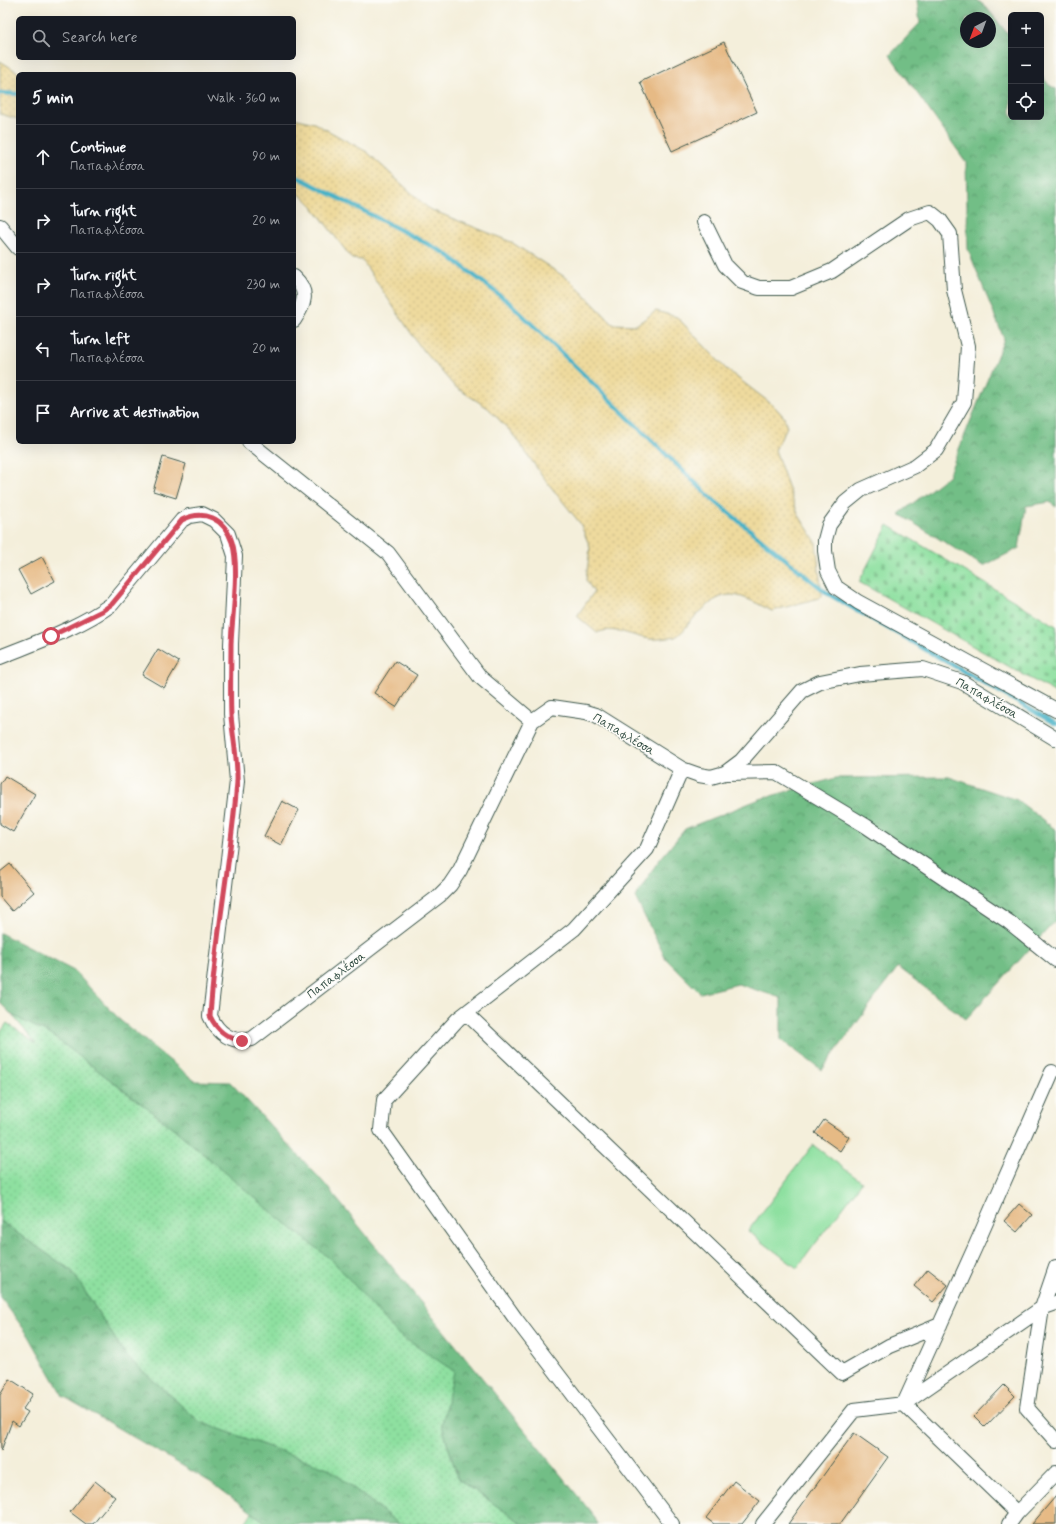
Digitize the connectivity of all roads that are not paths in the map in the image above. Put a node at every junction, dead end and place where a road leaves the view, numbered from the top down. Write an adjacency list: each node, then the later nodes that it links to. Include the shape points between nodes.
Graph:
1 (704, 222): 8 (street, via 725,265 742,282 758,288 791,288 832,271 909,219 930,212 940,220 950,234 954,290 968,346 964,402 936,450 915,466 861,490 845,503 829,525 825,540 824,551 828,571 836,587 858,602)
2 (0, 226): 3 (street)
3 (16, 246)
4 (296, 280): 5 (street, via 302,288 304,301)
5 (296, 316)
6 (252, 444): 9 (street, via 388,553 480,677)
7 (0, 657): 9 (street, Παπαφλέσσα, via 51,636 112,604 182,520 202,514 223,526 235,556 231,714 237,781 210,1016 214,1025 223,1034 242,1041 252,1039 450,885 460,870)
8 (1056, 710)
9 (532, 721): 11 (street, Παπαφλέσσα, via 552,707 596,715)
10 (1056, 739): 12 (street, Παπαφλέσσα, via 962,682 942,674 923,669 860,674 820,682 802,691 741,761)
11 (682, 768): 12 (street, Παπαφλέσσα, via 699,775); 14 (street, via 647,850 574,929)
12 (725, 773): 13 (street, via 776,772 866,826 1003,917)
13 (1056, 960)
14 (466, 1013): 19 (street, via 842,1373 889,1346); 24 (street, via 384,1100 381,1130 515,1318)
15 (1052, 1072): 19 (street)
16 (1056, 1268): 18 (street)
17 (1056, 1303): 18 (street)
18 (1042, 1308): 20 (street); 21 (street, via 1027,1408)
19 (940, 1325): 20 (street)
20 (904, 1404): 23 (street); 25 (street, via 854,1410)
21 (1056, 1441)
22 (1056, 1473): 23 (street)
23 (1013, 1518)
24 (672, 1524)
25 (763, 1524)

